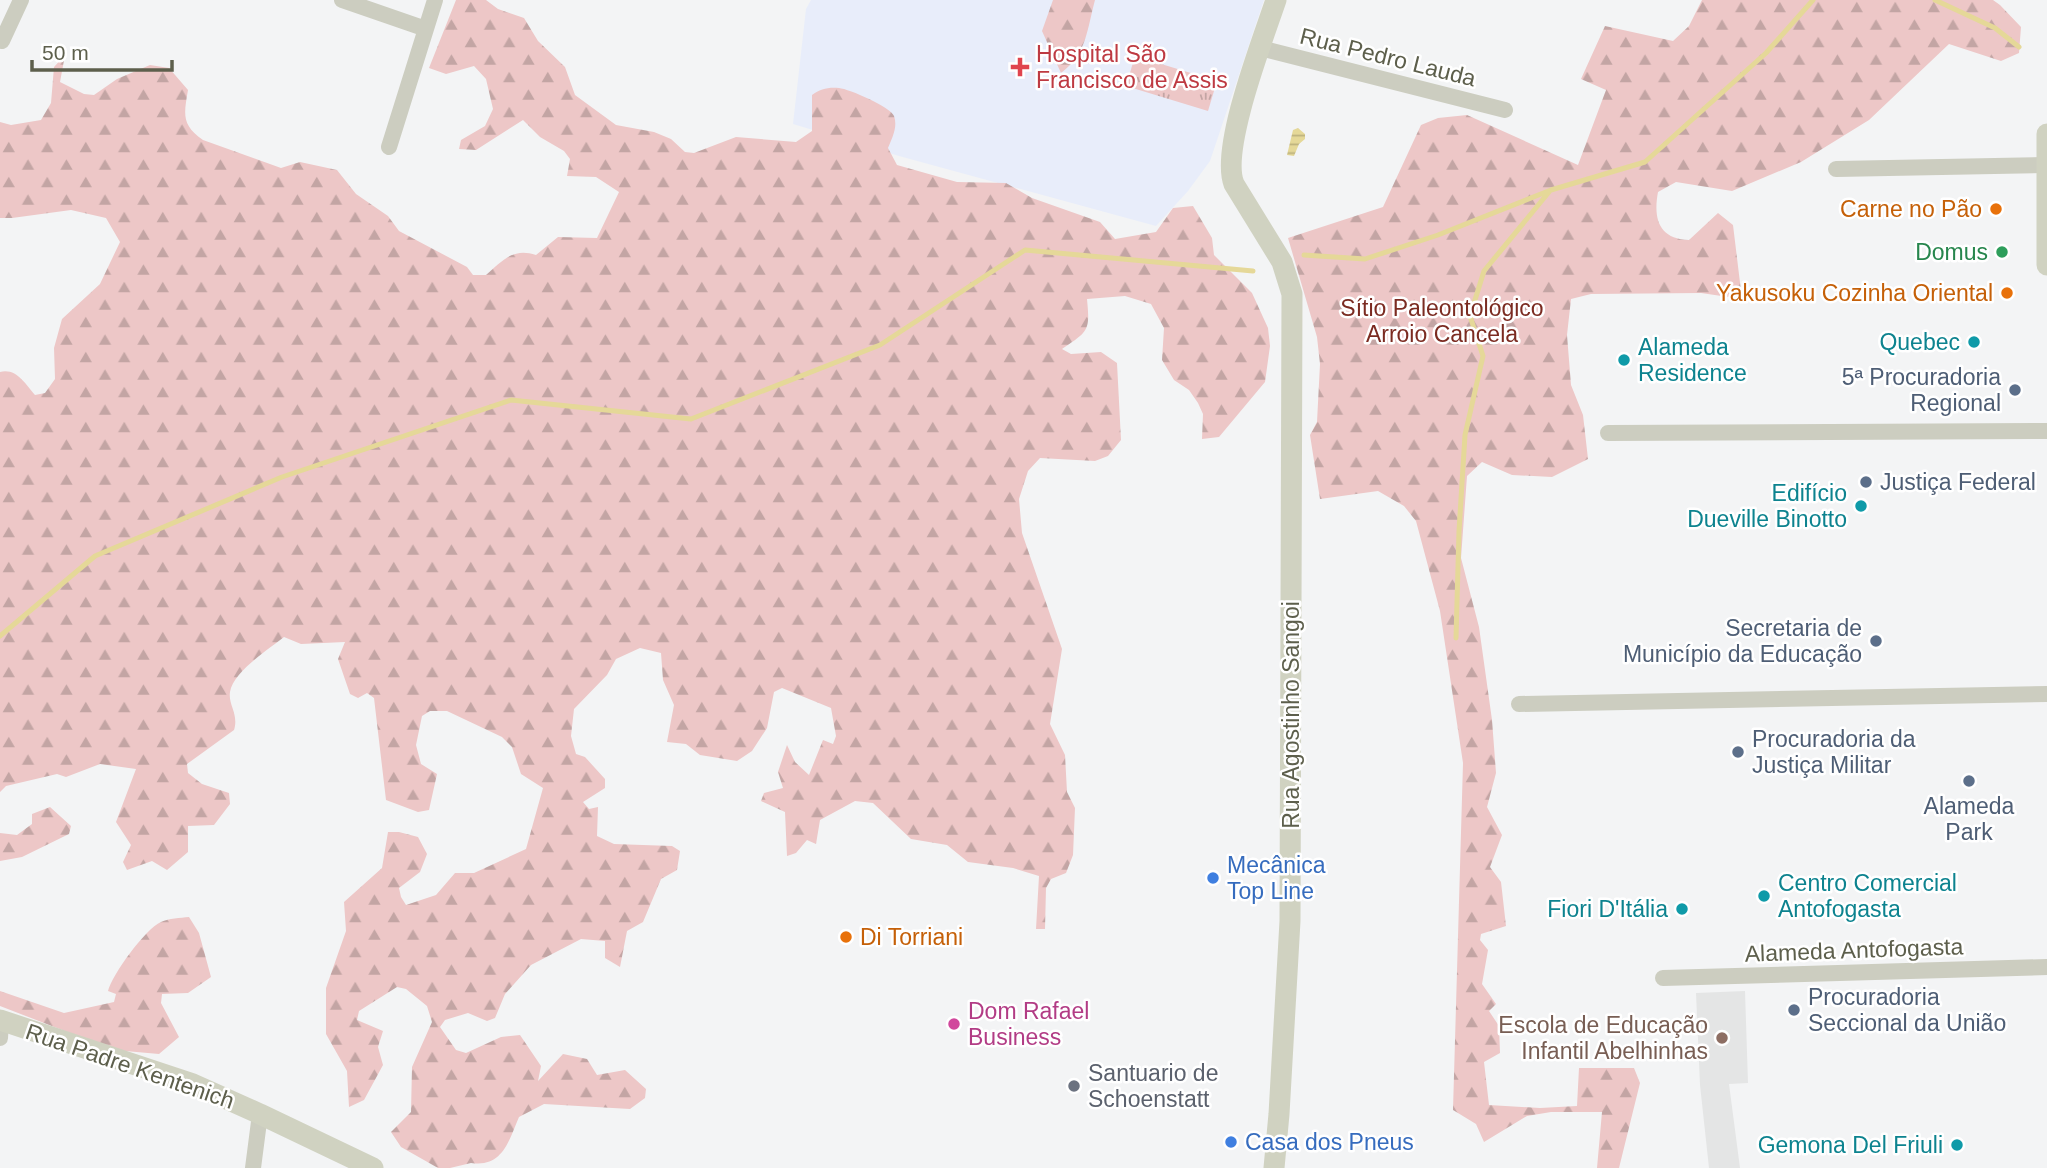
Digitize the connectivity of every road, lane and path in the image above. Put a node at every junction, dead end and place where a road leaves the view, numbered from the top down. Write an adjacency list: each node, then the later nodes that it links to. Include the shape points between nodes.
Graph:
1 (21, 0): 6 (street)
2 (342, 0): 5 (street)
3 (435, 0): 5 (street)
4 (1276, 0): 7 (street, Rua Agostinho Sangoi)
5 (426, 29): 10 (street)
6 (2, 41)
7 (1260, 48): 8 (street, Rua Pedro Lauda); 24 (street, Rua Agostinho Sangoi, via 1232,143 1230,175 1282,262 1293,313 1290,907)
8 (1505, 110)
9 (2047, 134): 11 (street)
10 (389, 147)
11 (2046, 165): 12 (street); 13 (street)
12 (1836, 169)
13 (2047, 265)
14 (2047, 431): 15 (street)
15 (1608, 433)
16 (2047, 694): 17 (street)
17 (1519, 705)
18 (2047, 967): 19 (street, Alameda Antofogasta)
19 (1663, 978)
20 (0, 1026): 21 (street, Rua Padre Kentenich, via 193,1084)
21 (260, 1114): 22 (street); 23 (street, Rua Padre Kentenich)
22 (253, 1168)
23 (373, 1168)
24 (1274, 1168)

